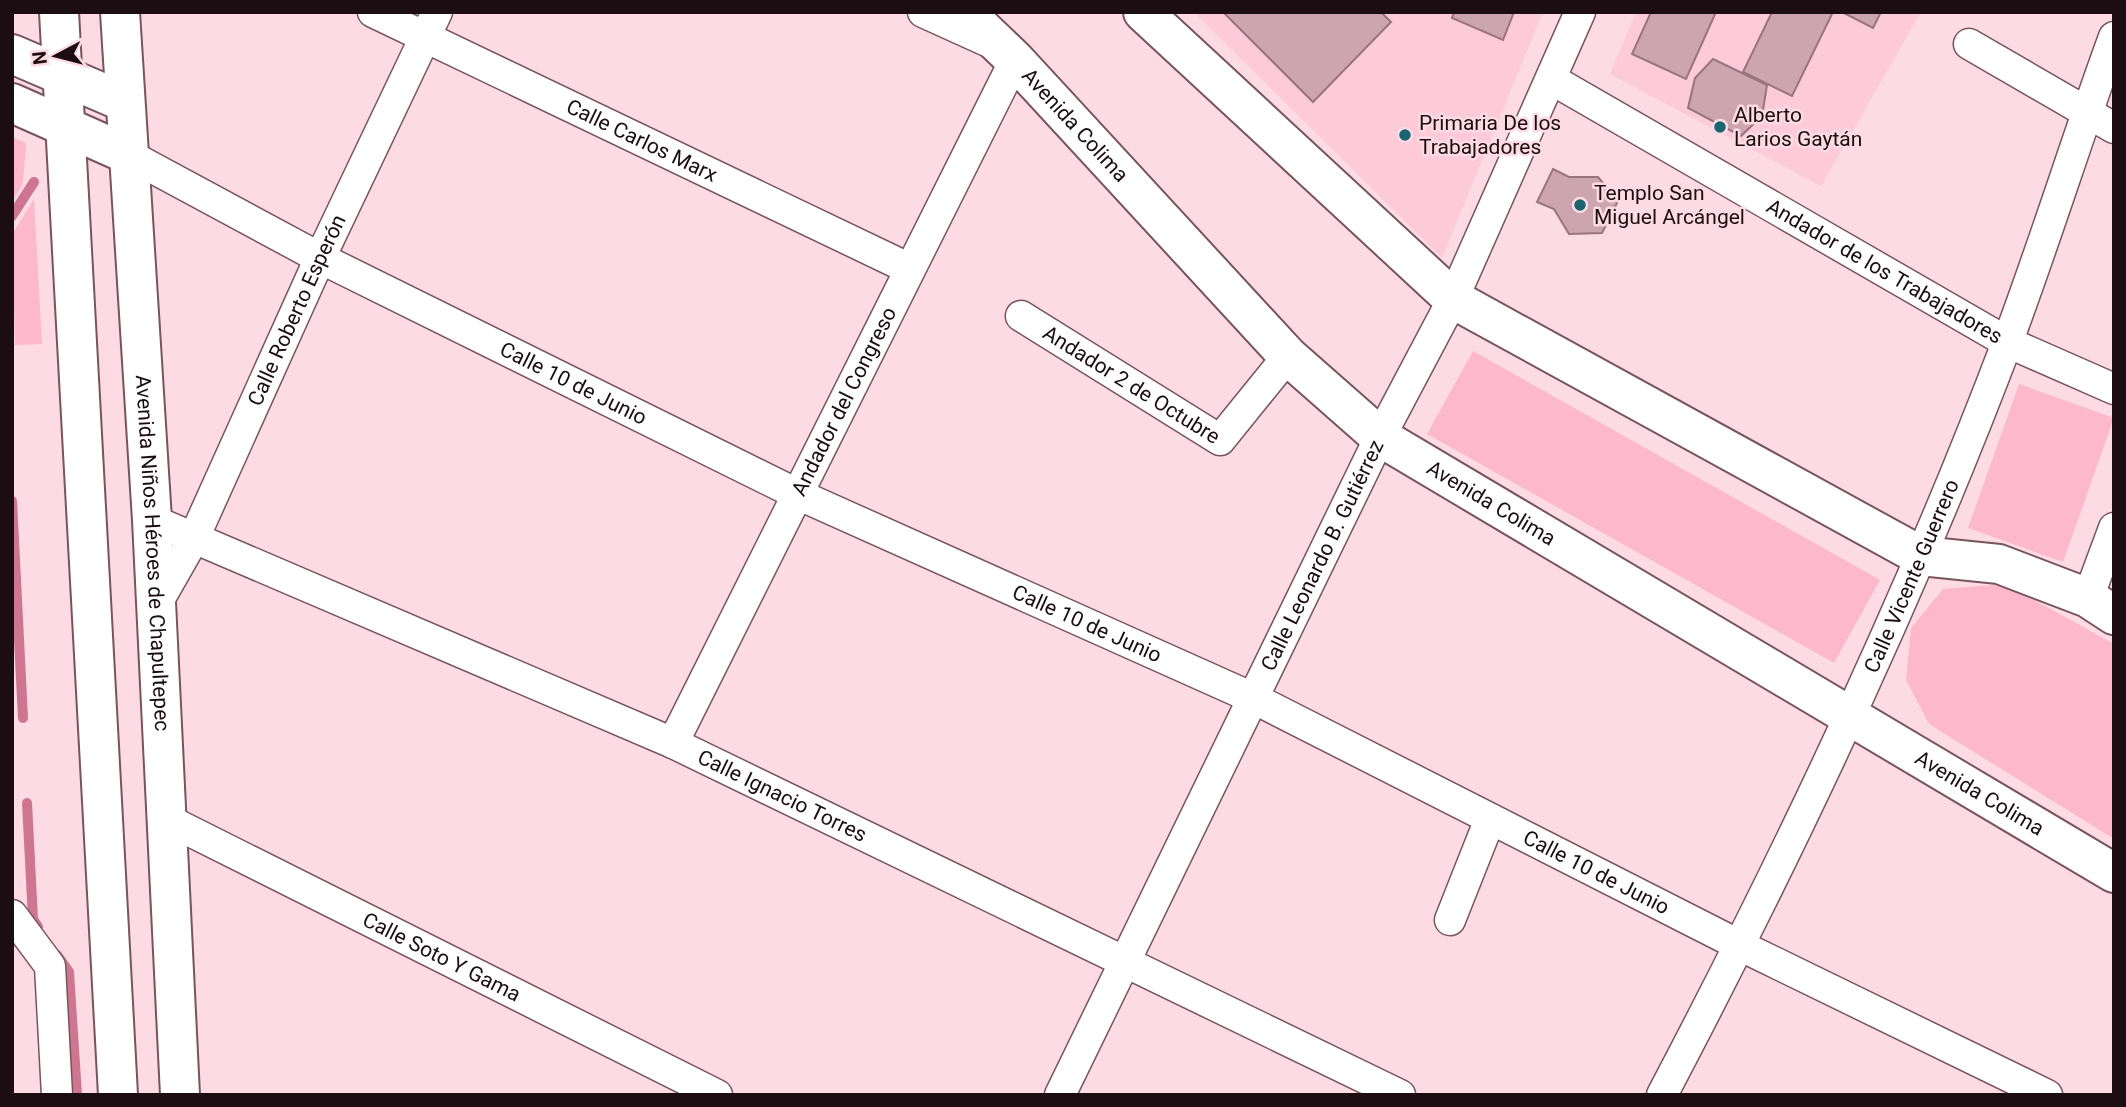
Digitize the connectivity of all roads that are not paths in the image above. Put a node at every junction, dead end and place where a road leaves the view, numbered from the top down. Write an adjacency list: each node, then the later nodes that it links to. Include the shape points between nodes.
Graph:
1 (60, 12): 13 (street)
2 (120, 12): 15 (street, Avenida Niños Héroes de Chapultepec)
3 (373, 12): 8 (street, Calle Carlos Marx)
4 (923, 12): 12 (street)
5 (965, 12): 12 (street, Avenida Colima)
6 (1143, 12): 23 (street)
7 (1580, 12): 14 (street, Calle Leonardo B. Gutiérrez)
8 (431, 25): 21 (street, Calle Roberto Esperón); 22 (street, Calle Carlos Marx)
9 (2114, 37): 17 (street, Calle Vicente Guerrero)
10 (1969, 44): 17 (street)
11 (12, 54): 13 (street)
12 (1009, 54): 22 (street, Andador del Congreso); 26 (street, Avenida Colima)
13 (63, 76): 15 (street); 18 (street)
14 (1551, 79): 23 (street, Calle Leonardo B. Gutiérrez); 25 (street, Andador de los Trabajadores)
15 (124, 102): 20 (street, Avenida Niños Héroes de Chapultepec)
16 (12, 103): 18 (street)
17 (2087, 112): 19 (street); 25 (street, Calle Vicente Guerrero)
18 (66, 128): 20 (street); 47 (street)
19 (2114, 128)
20 (127, 154): 21 (street, Calle 10 de Junio); 30 (street, Avenida Niños Héroes de Chapultepec)
21 (320, 258): 29 (street, Calle 10 de Junio); 32 (street, Calle Roberto Esperón)
22 (910, 269): 29 (street, Andador del Congreso)
23 (1453, 299): 28 (street, Calle Leonardo B. Gutiérrez); 33 (street)
24 (1021, 316): 26 (street, Andador 2 de Octubre, via 1220,440)
25 (2007, 342): 27 (street, Andador de los Trabajadores); 33 (street, Calle Vicente Guerrero)
26 (1289, 356): 28 (street, Avenida Colima)
27 (2114, 389)
28 (1380, 437): 36 (street, Calle Leonardo B. Gutiérrez); 37 (street, Avenida Colima)
29 (797, 494): 36 (street, Calle 10 de Junio); 38 (street, Andador del Congreso)
30 (152, 520): 32 (street, Calle Ignacio Torres); 34 (street, Avenida Niños Héroes de Chapultepec)
31 (2114, 528): 35 (street)
32 (193, 540): 34 (street, Calle Roberto Esperón); 38 (street, Calle Ignacio Torres)
33 (1921, 556): 35 (street, via 1999,564); 37 (street, Calle Vicente Guerrero)
34 (156, 605): 40 (street, Avenida Niños Héroes de Chapultepec)
35 (2101, 607)
36 (1252, 698): 39 (street, Calle 10 de Junio); 45 (street, Calle Leonardo B. Gutiérrez)
37 (1853, 716): 41 (street, Avenida Colima); 44 (street, Calle Vicente Guerrero)
38 (673, 743): 45 (street, Calle Ignacio Torres)
39 (1490, 819): 43 (street); 44 (street, Calle 10 de Junio)
40 (168, 820): 48 (street, Avenida Niños Héroes de Chapultepec); 49 (street, Calle Soto Y Gama)
41 (2114, 873)
42 (12, 915): 46 (street, via 50,966)
43 (1450, 920)
44 (1741, 946): 52 (street, Calle Vicente Guerrero); 53 (street, Calle 10 de Junio)
45 (1125, 961): 50 (street, Calle Leonardo B. Gutiérrez); 51 (street, Calle Ignacio Torres)
46 (57, 1095)
47 (118, 1095)
48 (180, 1095)
49 (717, 1095)
50 (1060, 1095)
51 (1400, 1095)
52 (1662, 1095)
53 (2047, 1095)

